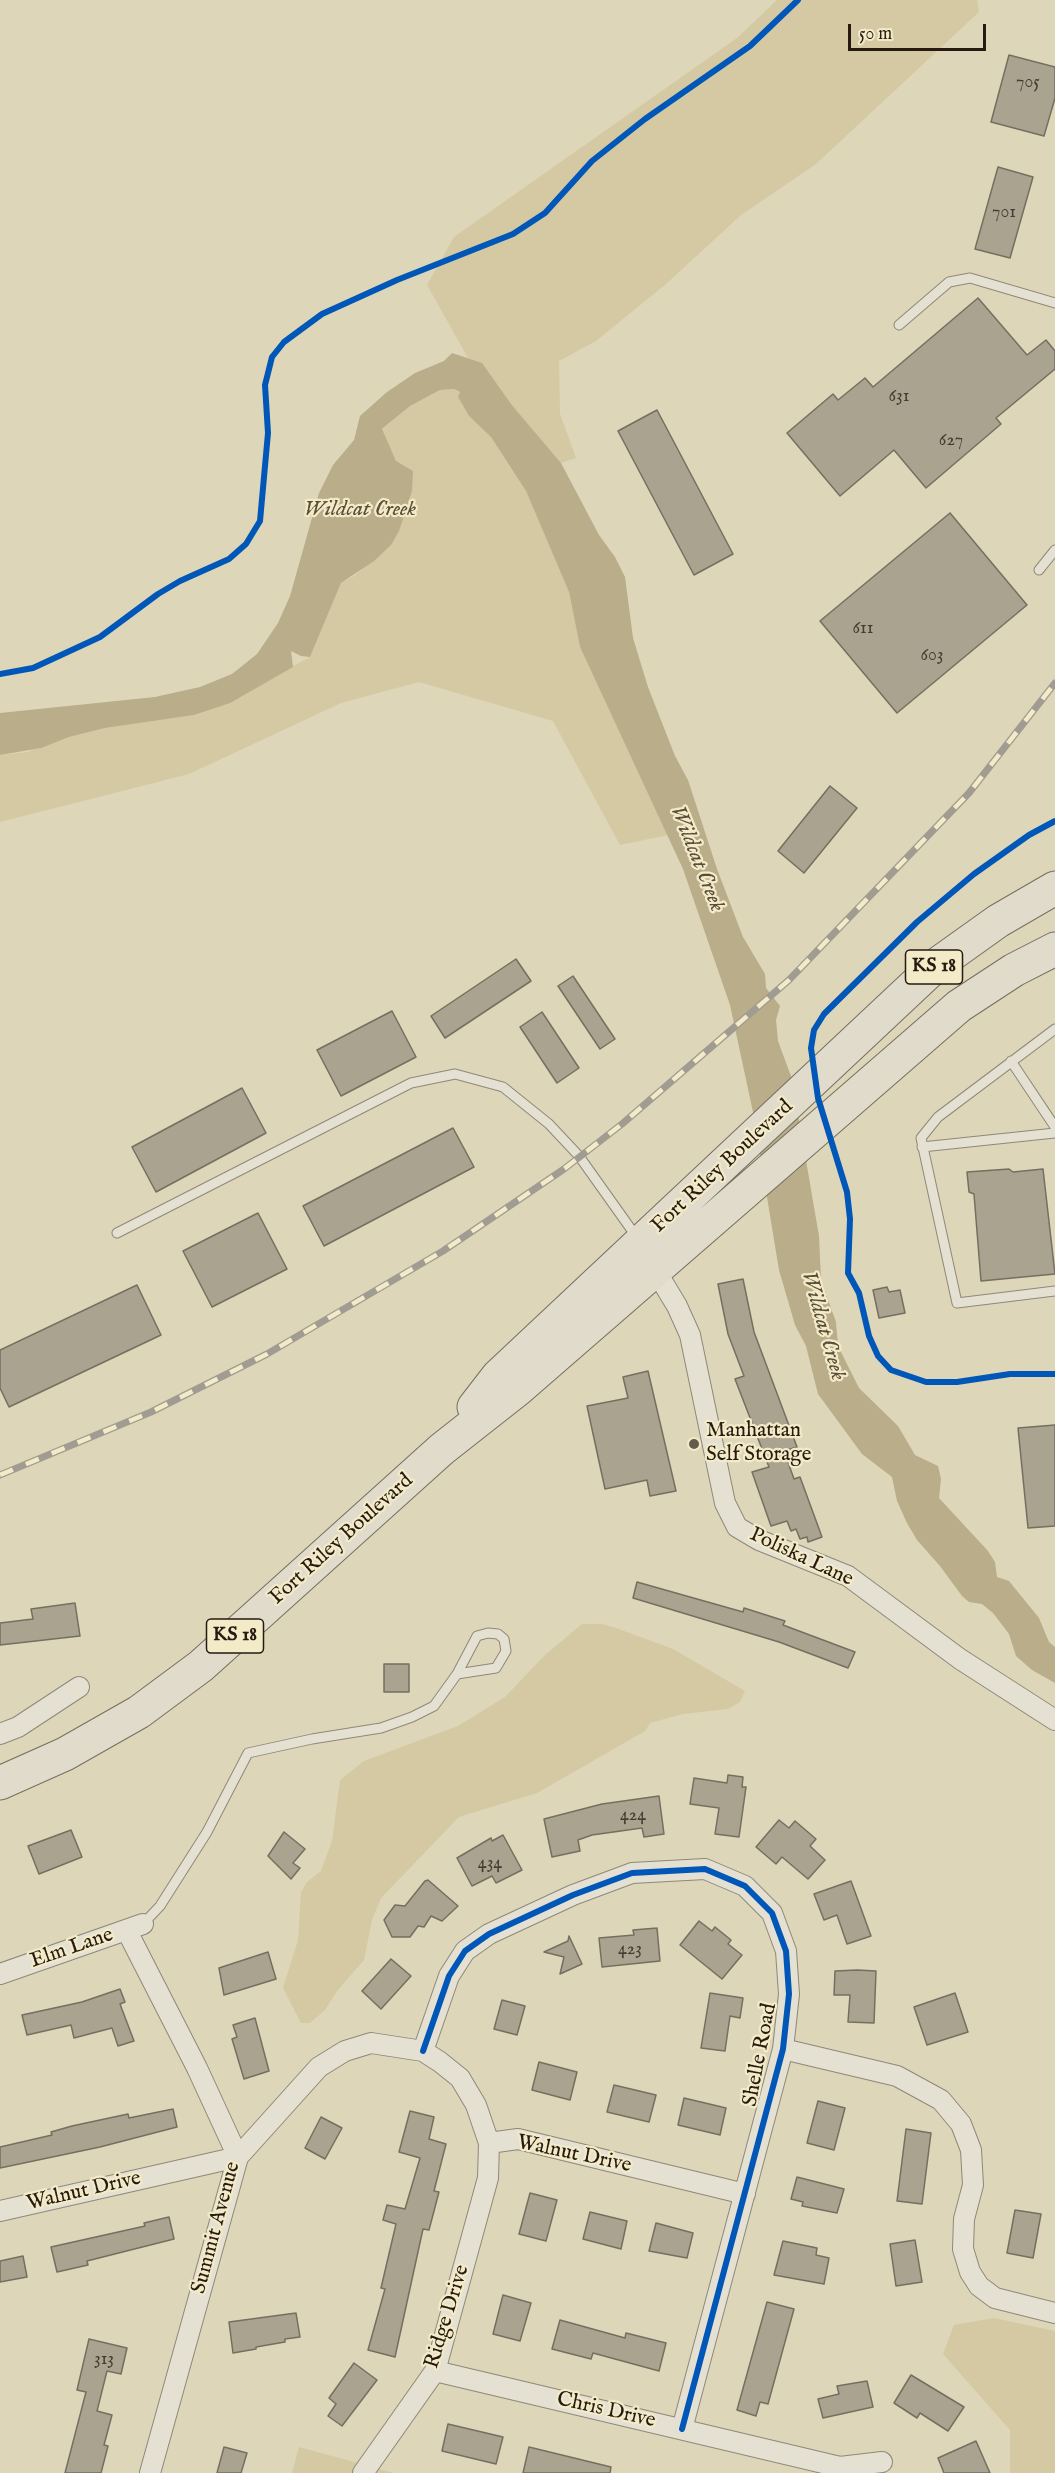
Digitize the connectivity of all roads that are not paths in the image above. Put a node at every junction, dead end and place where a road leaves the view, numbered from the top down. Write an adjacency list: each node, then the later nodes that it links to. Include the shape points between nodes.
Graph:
1 (1055, 303): 2 (lane, via 970,278 949,282)
2 (899, 326)
3 (1055, 550): 4 (lane)
4 (1039, 570)
5 (1055, 888): 13 (highway, Fort Riley Boulevard / KS 18, via 998,921 935,966 723,1166)
6 (1055, 949): 13 (highway, Fort Riley Boulevard / KS 18, via 958,1006 731,1204)
7 (1055, 1029): 8 (lane)
8 (1011, 1060): 9 (lane); 11 (lane, via 938,1117 921,1138)
9 (1055, 1127)
10 (1055, 1134): 11 (lane)
11 (922, 1147): 14 (lane, via 957,1303)
12 (117, 1233): 13 (lane, via 411,1083 455,1074 503,1086 549,1124 579,1156)
13 (648, 1256): 17 (street, Poliska Lane, via 690,1335 725,1503 737,1527 759,1540 848,1576 960,1659); 19 (highway, Fort Riley Boulevard / KS 18, via 498,1377 442,1449 201,1666 139,1712 65,1754)
14 (1055, 1291)
15 (456, 1674): 15 (lane, via 477,1636 498,1634 504,1639 506,1651 495,1668); 20 (lane, via 434,1706 412,1717 381,1728 248,1753 207,1832 160,1906)
16 (78, 1687): 18 (street, via 18,1727)
17 (1055, 1720)
18 (0, 1734)
19 (0, 1783)
20 (135, 1927): 21 (street, Elm Lane); 25 (street, Summit Avenue)
21 (0, 1974)
22 (783, 2049): 23 (street, Shelle Road, via 789,1994 786,1951 772,1913 745,1886 705,1869 632,1874 573,1895 489,1934 465,1951 448,1976); 26 (street, Shelle Road); 28 (street, via 897,2076 941,2100 962,2124 971,2150 973,2185 964,2219 963,2249 970,2272 979,2286 995,2298)
23 (423, 2051): 24 (street, Walnut Drive, via 460,2078 476,2105); 25 (street, Walnut Drive, via 371,2043 345,2051 319,2067)
24 (489, 2143): 26 (street, Walnut Drive, via 519,2139); 29 (street, Ridge Drive, via 488,2178)
25 (238, 2157): 27 (street, Walnut Drive); 32 (street, Summit Avenue)
26 (745, 2194): 30 (street, Shelle Road)
27 (0, 2211)
28 (1055, 2313)
29 (435, 2370): 30 (street, Chris Drive); 33 (street, Ridge Drive)
30 (682, 2429): 31 (street, Chris Drive, via 840,2467)
31 (882, 2462)
32 (150, 2473)
33 (363, 2473)

